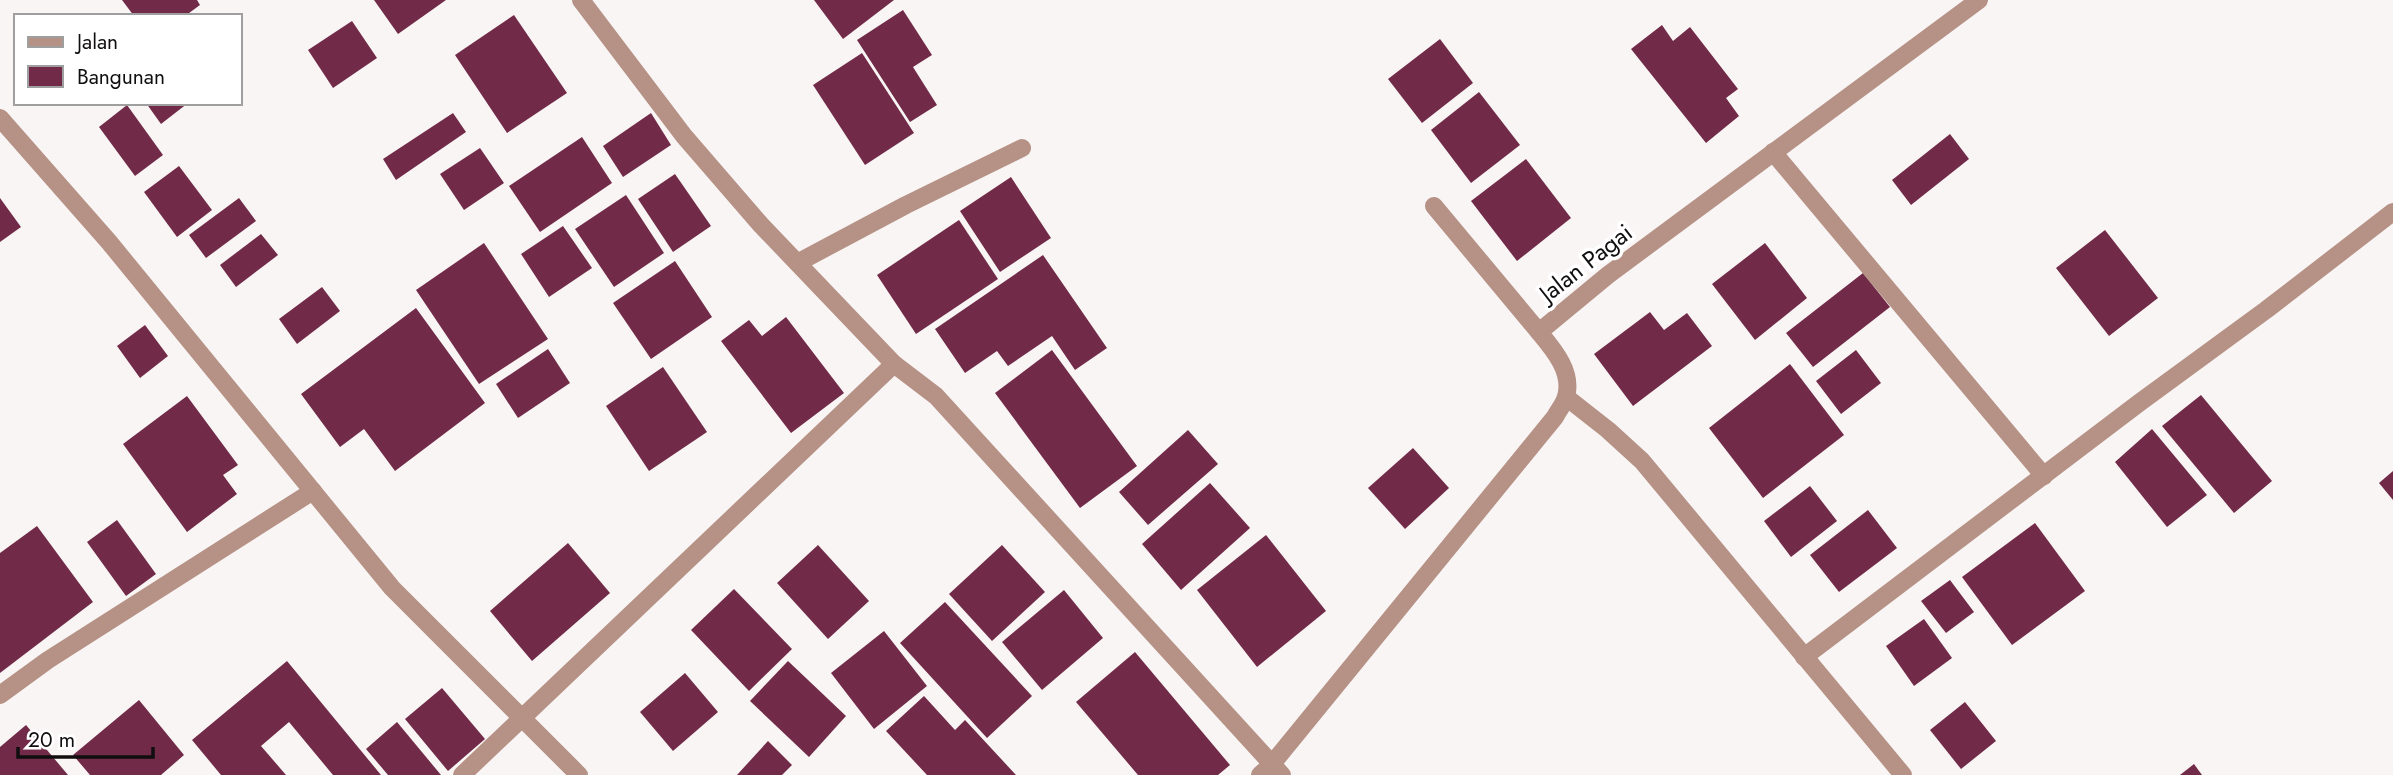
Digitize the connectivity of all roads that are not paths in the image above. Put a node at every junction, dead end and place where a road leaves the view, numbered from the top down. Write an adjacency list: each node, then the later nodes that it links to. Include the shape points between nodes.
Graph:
1 (581, 0): 8 (street, via 684,136)
2 (1979, 0): 5 (street, Jalan Pagai)
3 (0, 118): 13 (street, via 109,242)
4 (1022, 148): 8 (street)
5 (1773, 152): 9 (street, Jalan Pagai); 12 (street)
6 (1434, 206): 9 (street)
7 (2393, 212): 12 (street)
8 (799, 262): 10 (street)
9 (1539, 332): 11 (street, Jalan Pagai, via 1567,374)
10 (894, 364): 16 (street); 17 (street, via 936,396)
11 (1566, 397): 14 (street, via 1642,461); 17 (street, via 1555,417)
12 (2044, 476): 14 (street)
13 (313, 491): 15 (street); 16 (street, via 392,588)
14 (1804, 657): 20 (street)
15 (0, 695)
16 (522, 720): 18 (street); 19 (street)
17 (1271, 771)
18 (462, 775)
19 (579, 775)
20 (1903, 775)

